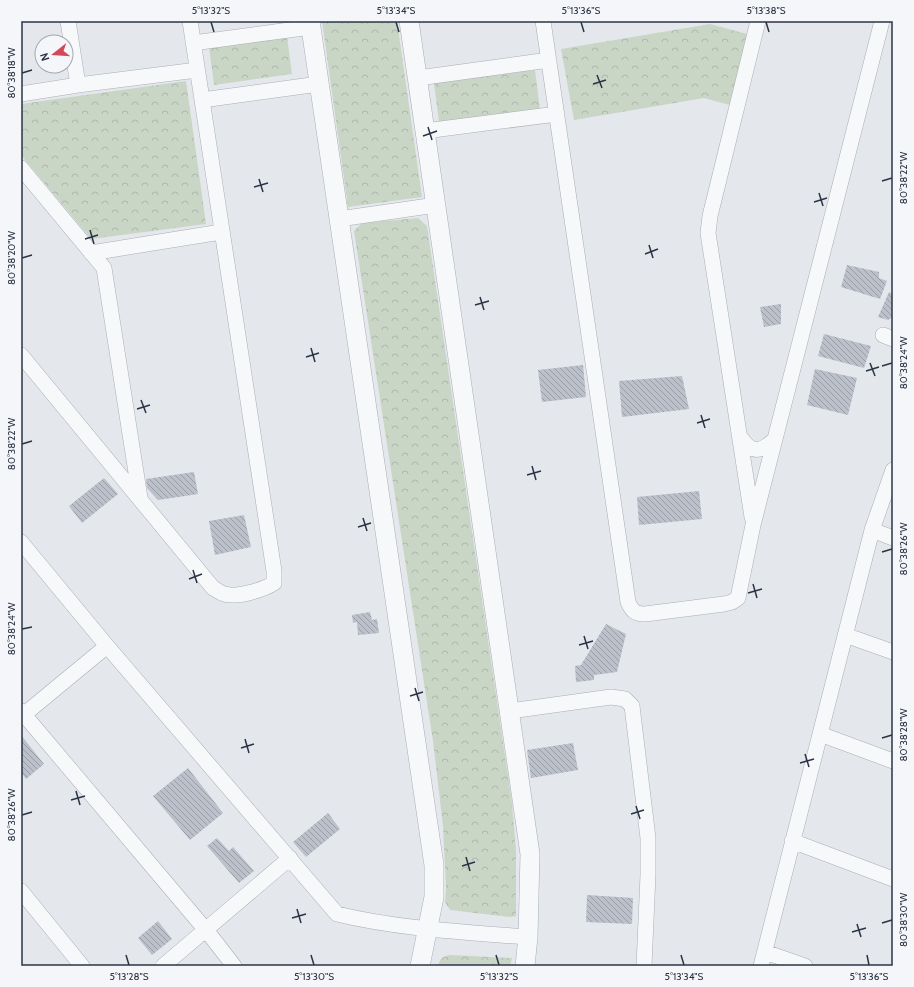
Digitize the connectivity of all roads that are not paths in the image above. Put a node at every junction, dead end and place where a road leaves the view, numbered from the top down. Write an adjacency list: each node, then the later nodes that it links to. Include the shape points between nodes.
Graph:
1 (68, 21): 13 (street)
2 (190, 21): 8 (street)
3 (410, 21): 11 (street)
4 (543, 21): 9 (street)
5 (758, 21): 24 (street, via 708,233)
6 (882, 21): 25 (street)
7 (310, 24): 8 (street); 12 (street)
8 (193, 43): 10 (street)
9 (549, 60): 11 (street); 16 (street)
10 (197, 70): 13 (street); 15 (street)
11 (418, 78): 17 (street)
12 (319, 84): 15 (street); 20 (street)
13 (78, 85): 14 (street)
14 (21, 94)
15 (202, 100): 21 (street)
16 (557, 114): 17 (street); 28 (street, via 626,591 632,611 645,614 724,604 738,598)
17 (425, 131): 19 (street)
18 (21, 168): 22 (street)
19 (436, 205): 20 (street); 35 (street)
20 (339, 219): 43 (street, via 434,865 434,897)
21 (221, 232): 22 (street); 27 (street, via 274,583 266,588 239,594 225,594 213,588)
22 (91, 253): 27 (street, via 104,268)
23 (21, 355): 27 (street)
24 (741, 438): 25 (street, via 746,445 755,450 767,447); 28 (street)
25 (774, 440): 28 (street)
26 (893, 470): 29 (street)
27 (140, 498)
28 (753, 525)
29 (872, 530): 30 (street); 32 (street)
30 (893, 538)
31 (21, 542): 33 (street)
32 (845, 635): 34 (street); 37 (street)
33 (107, 646): 36 (street); 40 (street)
34 (893, 652)
35 (510, 712): 45 (street, via 530,854); 52 (street, via 611,697 625,699 632,706 648,838)
36 (22, 714): 44 (street)
37 (820, 734): 38 (street); 39 (street)
38 (893, 761)
39 (792, 841): 41 (street); 46 (street)
40 (290, 858): 43 (street, via 337,914); 44 (street)
41 (893, 879)
42 (21, 891): 47 (street)
43 (428, 928): 45 (street); 50 (street)
44 (205, 930): 48 (street); 49 (street)
45 (528, 937): 51 (street)
46 (763, 959): 53 (street)
47 (82, 966)
48 (163, 966)
49 (234, 966)
50 (420, 966)
51 (525, 966)
52 (644, 966)
53 (805, 966)

